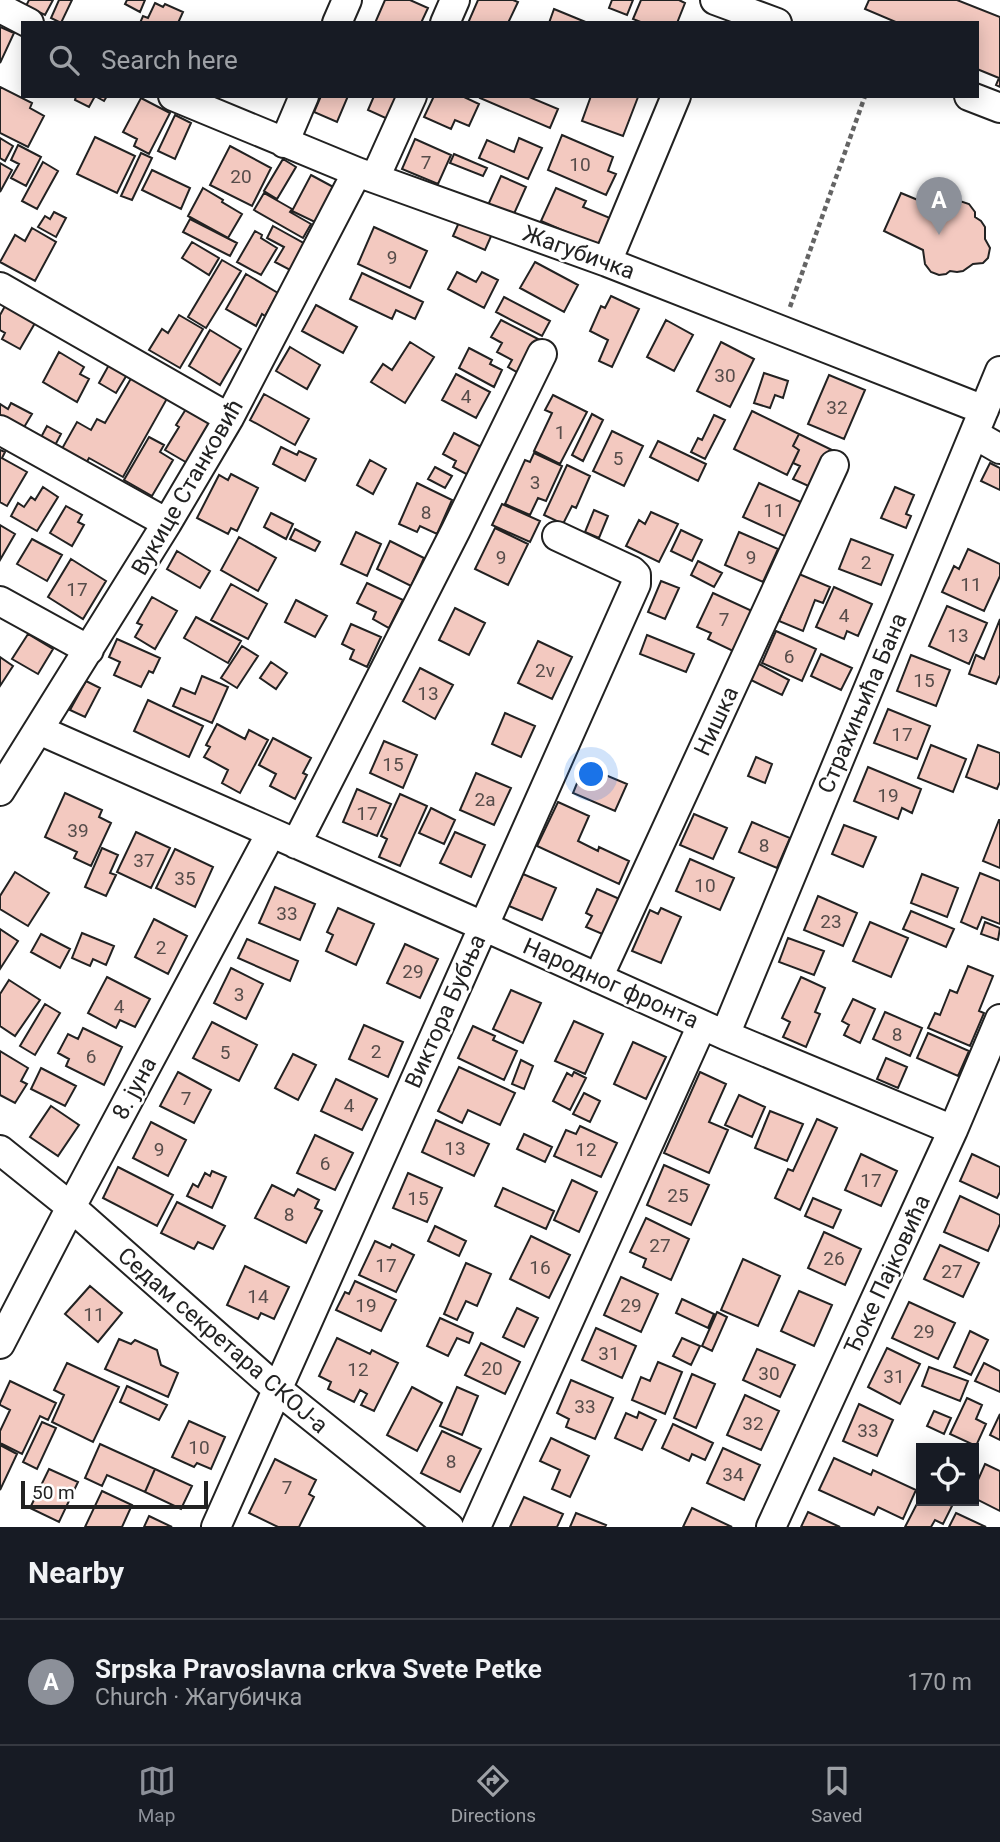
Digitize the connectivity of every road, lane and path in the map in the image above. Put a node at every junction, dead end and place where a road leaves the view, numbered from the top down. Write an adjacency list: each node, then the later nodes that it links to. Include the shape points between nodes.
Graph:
1 (347, 0): 7 (street)
2 (455, 0): 8 (street)
3 (715, 0): 9 (street); 10 (street)
4 (789, 0): 11 (street)
5 (0, 8): 6 (street)
6 (25, 21)
7 (338, 21)
8 (446, 21)
9 (707, 21)
10 (773, 21)
11 (779, 21)
12 (178, 98): 19 (street, Жагубичка)
13 (303, 98): 19 (street)
14 (411, 98): 20 (street, Вукице Станковић)
15 (675, 98): 21 (street)
16 (864, 98): 23 (path)
17 (974, 98): 18 (street)
18 (1000, 108)
19 (284, 143): 20 (street, Жагубичка)
20 (366, 175): 21 (street, Жагубичка); 26 (street, Вукице Станковић)
21 (607, 262): 23 (street, Жагубичка)
22 (0, 287): 26 (street)
23 (782, 331): 27 (street, Жагубичка)
24 (542, 354): 37 (street, 8. јуна, via 456,530)
25 (1000, 371): 27 (street, Страхињића Бана)
26 (229, 418): 31 (street, Вукице Станковић)
27 (979, 422): 29 (street, Жагубичка); 40 (street, Страхињића Бана)
28 (0, 430): 31 (street)
29 (1000, 449)
30 (834, 465): 39 (street, Нишка)
31 (167, 523): 34 (street, Вукице Станковић)
32 (557, 536): 38 (street, Виктора Бубња, via 632,571 637,580)
33 (0, 601): 34 (street)
34 (89, 650): 35 (street, Вукице Станковић)
35 (39, 730): 36 (street, Вукице Станковић); 37 (street, Народног фронта)
36 (0, 791)
37 (283, 839): 38 (street, Народног фронта); 44 (street, 8. јуна)
38 (483, 926): 39 (street, Народног фронта); 46 (street, Виктора Бубња)
39 (598, 978): 40 (street, Народног фронта)
40 (713, 1030): 42 (street, Народног фронта); 49 (street, Страхињића Бана)
41 (997, 1035): 42 (street, Ђоке Пајковића)
42 (953, 1130): 50 (street, Ђоке Пајковића)
43 (0, 1150): 44 (street, Седам секретара СКОЈ-а)
44 (71, 1207): 45 (street, 8. јуна); 46 (street, Седам секретара СКОЈ-а)
45 (0, 1344)
46 (277, 1390): 47 (street, Виктора Бубња); 48 (street, Седам секретара СКОЈ-а)
47 (216, 1527)
48 (449, 1527)
49 (476, 1527)
50 (771, 1527)

